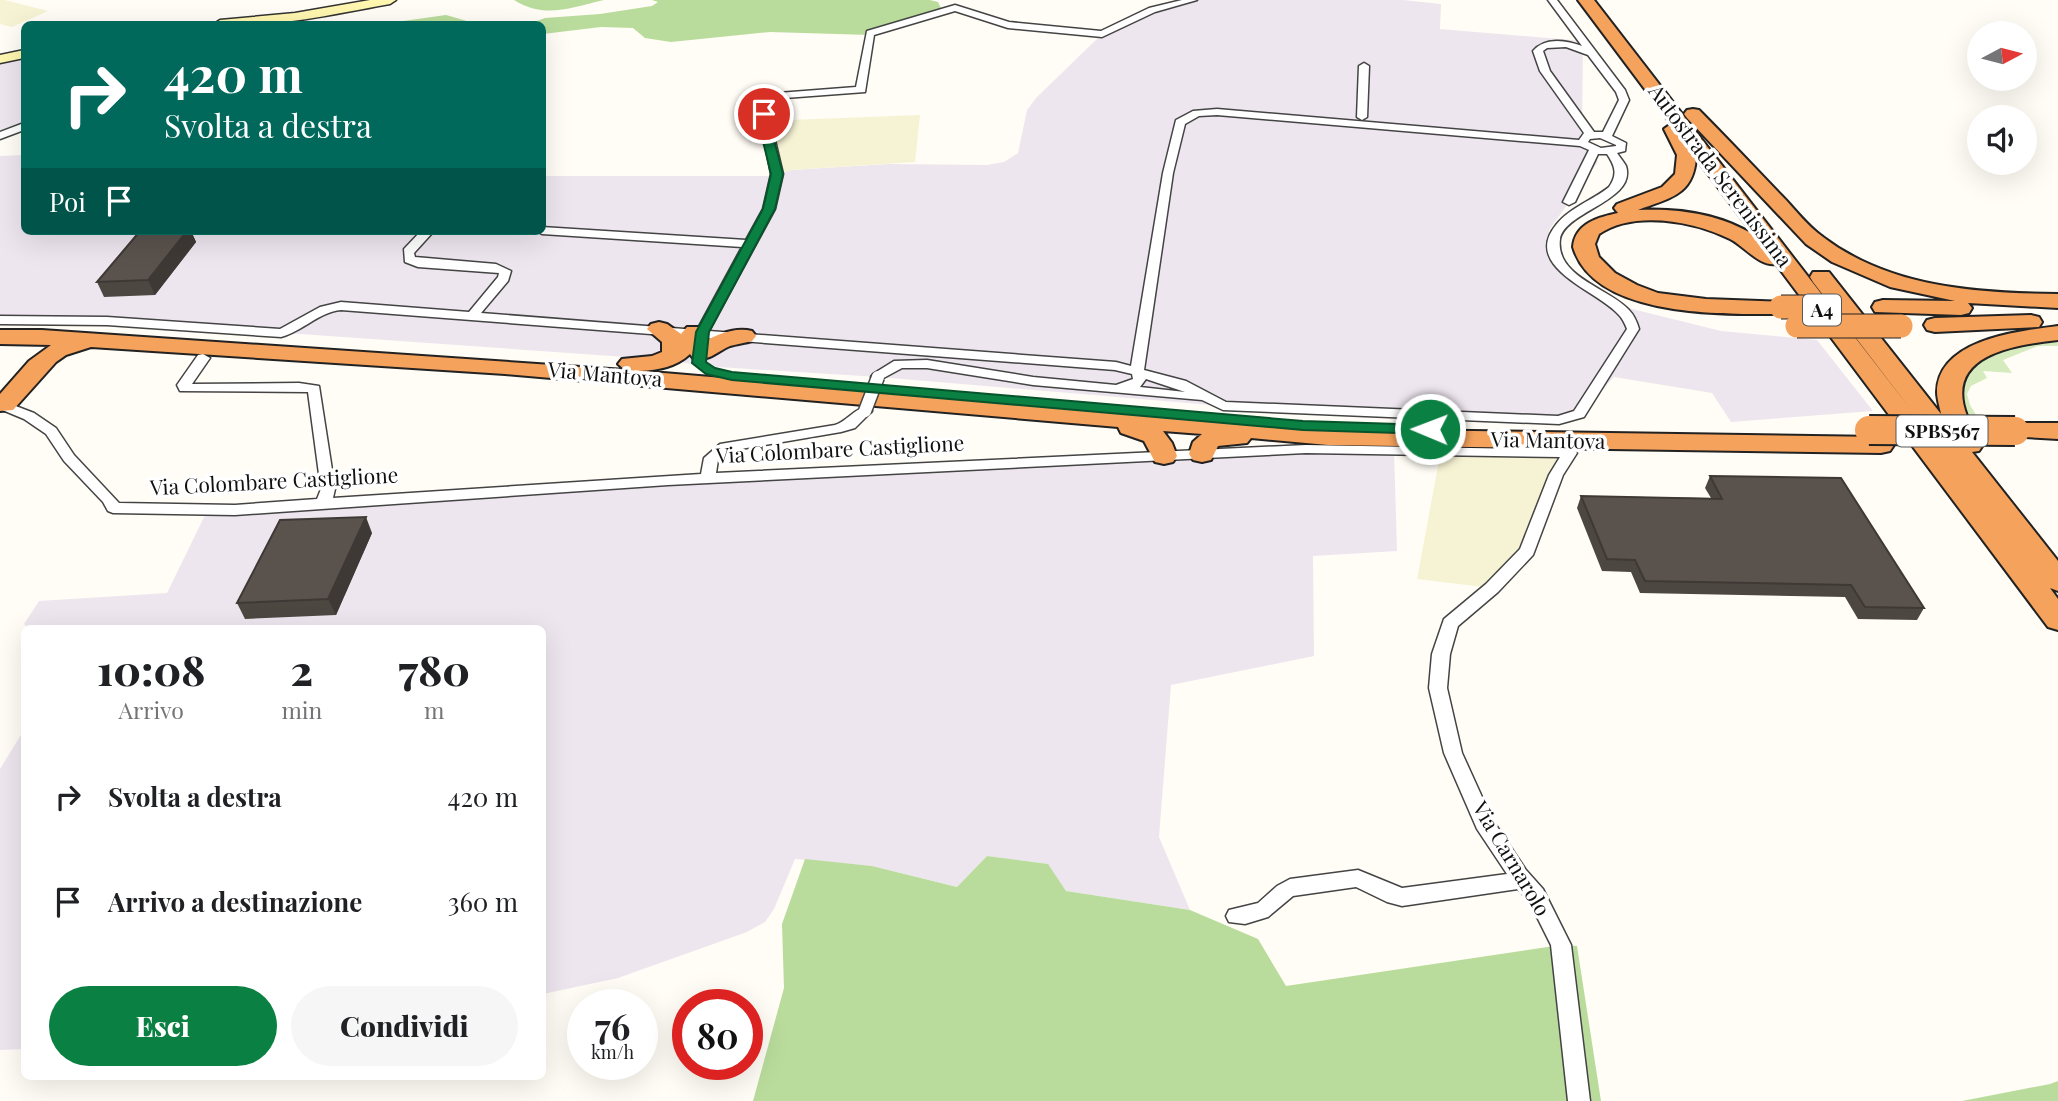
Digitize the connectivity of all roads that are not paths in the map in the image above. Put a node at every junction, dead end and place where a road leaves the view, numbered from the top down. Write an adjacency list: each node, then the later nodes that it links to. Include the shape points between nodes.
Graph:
1 (390, 0): 6 (street)
2 (1193, 0): 25 (street, via 1152,10 1102,34 1007,25 955,8 870,33 861,90 782,95 764,114 777,174 769,209)
3 (1552, 0): 7 (street)
4 (1586, 0): 11 (highway, Autostrada Serenissima / A4)
5 (1603, 0): 13 (highway, Autostrada Serenissima / A4)
6 (252, 21)
7 (1589, 52): 17 (street, via 1624,100); 19 (street, via 1559,43 1544,44 1538,51 1545,71)
8 (21, 55): 9 (street)
9 (0, 59)
10 (1364, 66): 14 (street)
11 (1637, 66): 30 (highway, bridge, via 1681,142 1688,167 1669,191 1582,223 1573,235 1572,250 1580,267 1599,282 1685,317 1749,325); 34 (highway, Autostrada Serenissima / A4)
12 (1198, 113): 14 (street, via 1190,108 1194,103); 18 (street); 44 (street, via 1180,122 1168,173)
13 (1693, 114): 26 (highway, via 1813,240 1834,254 1877,274 1950,294); 62 (highway, Autostrada Serenissima / A4)
14 (1362, 117): 18 (street, via 1517,130 1527,133)
15 (21, 126): 16 (street)
16 (0, 136)
17 (1607, 136): 19 (street); 21 (street, via 1622,146)
18 (1528, 139): 19 (street)
19 (1587, 139): 20 (street)
20 (1594, 150): 21 (street); 22 (street)
21 (1611, 152): 49 (street, via 1621,167 1613,190 1563,223 1555,236 1555,253 1566,271 1627,314 1633,329 1578,414 1559,420 1223,407)
22 (1569, 202)
23 (546, 230): 25 (street)
24 (424, 235): 28 (street, via 408,252 409,259 505,271)
25 (750, 244): 37 (street)
26 (2058, 301)
27 (2058, 310): 34 (highway, bridge, via 1882,307 1781,307 1657,300 1613,282 1596,268 1584,252 1585,238 1596,226 1643,215 1674,216 1724,229 1766,254)
28 (473, 315): 29 (street, via 336,306 281,333 107,321); 32 (street)
29 (0, 320)
30 (2058, 321)
31 (0, 328): 43 (highway, Via Mantova / SPBS567)
32 (659, 329): 37 (street); 40 (highway, via 674,340)
33 (2058, 333): 62 (highway, via 2018,338 1979,350 1957,369 1948,398 1956,424)
34 (1841, 335): 63 (highway, Autostrada Serenissima / A4)
35 (744, 336): 37 (highway, via 722,341); 44 (street)
36 (0, 337): 39 (highway, Via Mantova / SPBS567)
37 (699, 339): 40 (highway); 45 (highway, via 702,366)
38 (0, 342): 41 (highway, via 45,345)
39 (116, 342): 41 (highway, via 74,344); 51 (highway, Via Mantova / SPBS567, via 492,366)
40 (674, 356): 43 (highway, via 650,365)
41 (46, 358): 50 (highway)
42 (203, 358): 61 (street, via 185,388 314,390 328,489)
43 (597, 365): 45 (highway, Via Mantova / SPBS567)
44 (1138, 370): 46 (street); 47 (street, via 1140,380 1134,385)
45 (732, 376): 54 (highway, Via Mantova / SPBS567, via 1329,427)
46 (1185, 387): 48 (street); 49 (street)
47 (1112, 390): 48 (street); 60 (street, bridge, via 927,363 899,364 878,377 865,411 850,425 725,447 711,458)
48 (1156, 394): 49 (street)
49 (1205, 397)
50 (2, 404): 61 (street, Via Colombare Castiglione, via 51,431 113,508 207,511)
51 (1048, 414): 53 (highway, Via Mantova / SPBS567); 59 (highway, via 1144,430 1161,441)
52 (2058, 431): 55 (highway, SPBS567)
53 (1328, 437): 54 (highway, Via Mantova / SPBS567); 58 (highway, via 1213,438 1206,442)
54 (1875, 438): 55 (highway, SPBS567)
55 (2021, 439): 56 (highway, SPBS567)
56 (2058, 446)
57 (1570, 453): 58 (street, Via Colombare Castiglione, via 1306,449); 64 (street, Via Carnarolo, via 1556,475 1527,551 1450,623 1441,654 1438,688 1453,753 1484,823)
58 (1202, 454): 59 (street, Via Colombare Castiglione)
59 (1164, 456): 60 (street, Via Colombare Castiglione)
60 (708, 477): 61 (street, Via Colombare Castiglione)
61 (324, 503)
62 (2051, 572)
63 (2058, 620)
64 (1523, 880): 65 (street, via 1402,897 1358,878 1290,887 1256,914); 66 (street, Via Carnarolo, via 1536,895 1561,945)
65 (1236, 916)
66 (1578, 1101)

